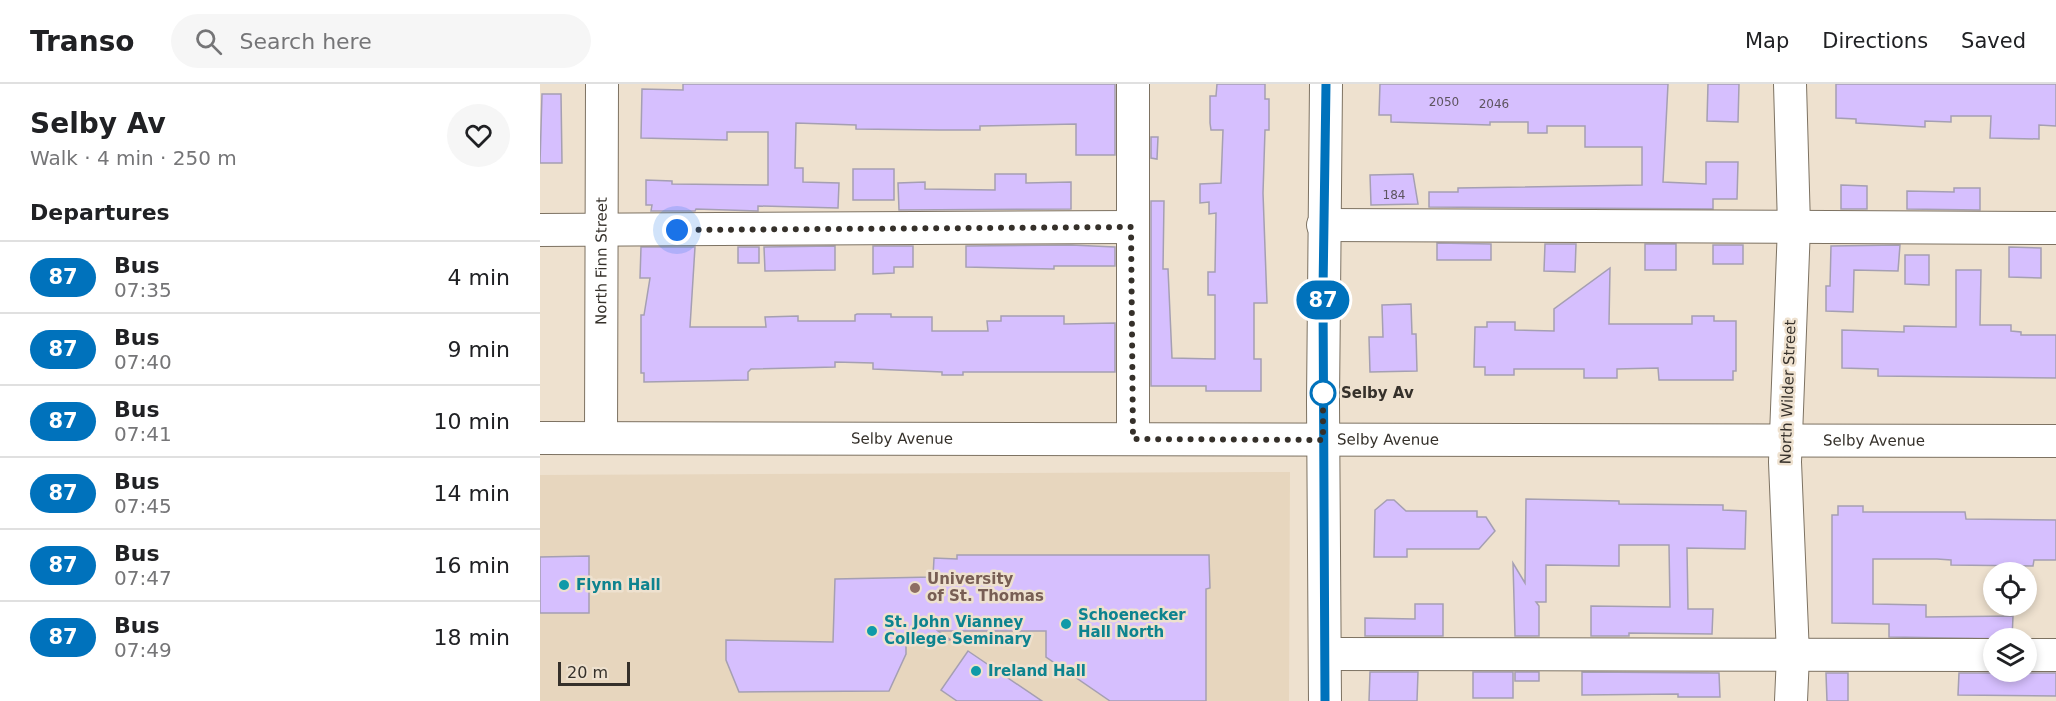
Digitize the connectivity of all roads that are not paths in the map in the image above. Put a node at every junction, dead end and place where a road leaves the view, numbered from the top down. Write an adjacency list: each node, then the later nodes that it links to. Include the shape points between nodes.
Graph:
1 (602, 84): 10 (street, North Finn Street)
2 (1133, 84): 7 (street)
3 (1326, 84): 5 (street)
4 (1790, 84): 6 (street, North Wilder Street)
5 (1323, 225): 6 (street); 14 (street)
6 (1794, 226): 8 (street); 15 (street, North Wilder Street)
7 (1131, 227): 10 (street); 13 (street)
8 (2056, 228)
9 (540, 230): 10 (street)
10 (601, 230): 12 (street, North Finn Street)
11 (540, 438): 12 (street, Selby Avenue)
12 (601, 438): 13 (street, Selby Avenue)
13 (1133, 439): 14 (street, Selby Avenue)
14 (1323, 440): 15 (street, Selby Avenue); 17 (street)
15 (1786, 440): 16 (street, Selby Avenue); 21 (street, North Wilder Street)
16 (2056, 441)
17 (1325, 654): 21 (street); 22 (street)
18 (1983, 655): 21 (street)
19 (2037, 655): 20 (street)
20 (2056, 655)
21 (1793, 656): 23 (street, North Wilder Street)
22 (1325, 701)
23 (1791, 701)

